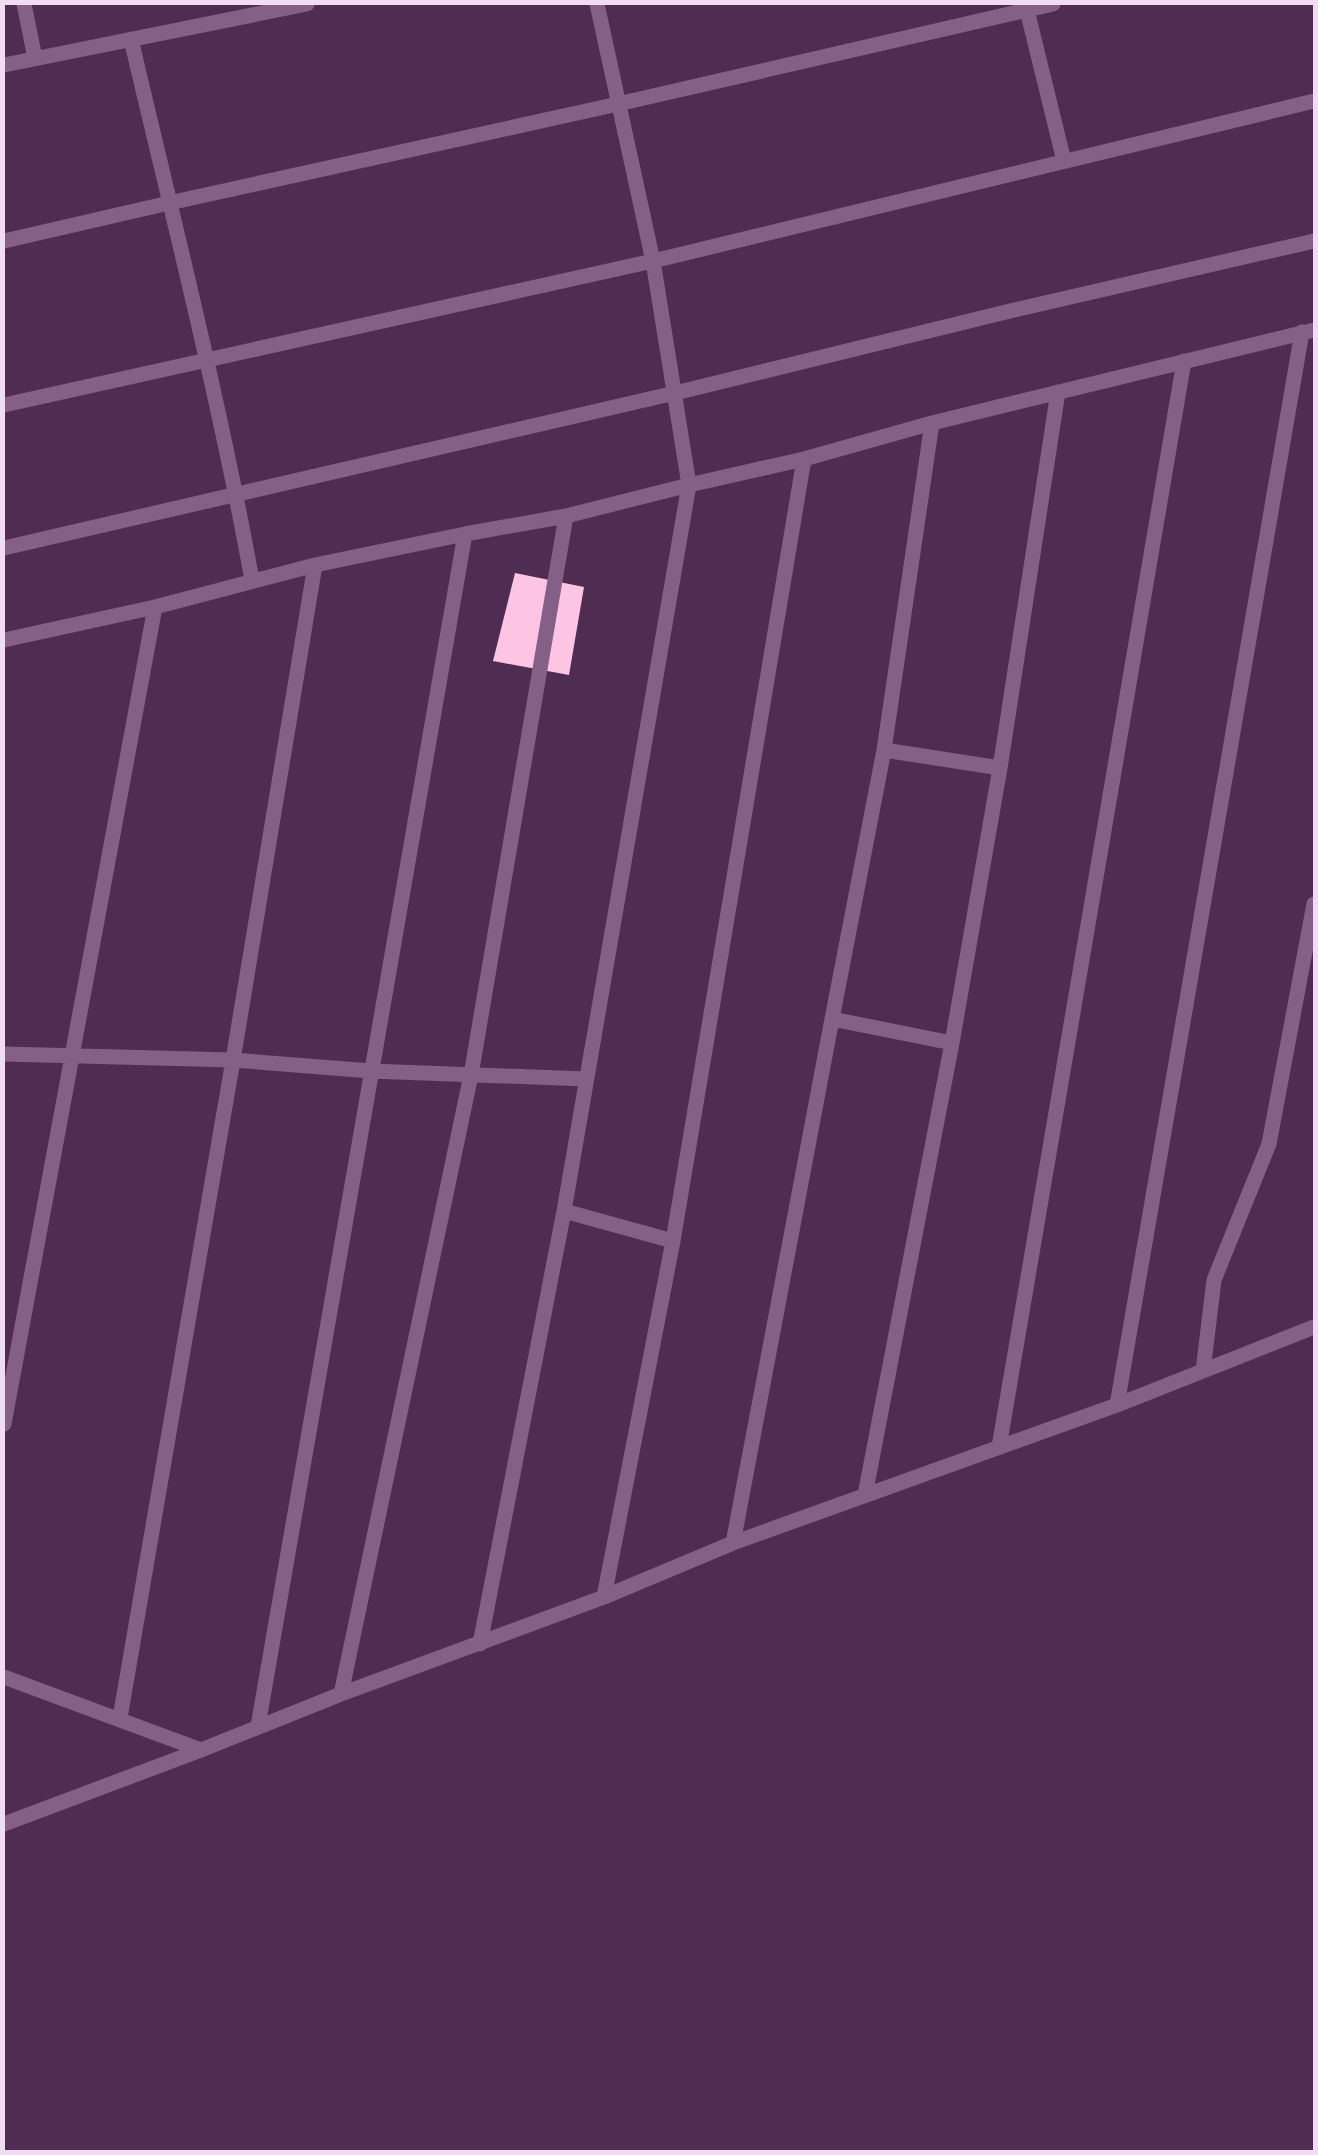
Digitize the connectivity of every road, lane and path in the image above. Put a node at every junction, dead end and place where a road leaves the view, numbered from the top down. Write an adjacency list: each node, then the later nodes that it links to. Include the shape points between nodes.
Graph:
1 (24, 4): 7 (street)
2 (307, 4): 6 (street)
3 (597, 4): 10 (street)
4 (1053, 4): 5 (street)
5 (1027, 10): 10 (street); 11 (street)
6 (131, 39): 7 (street); 12 (street)
7 (35, 58): 8 (street)
8 (4, 65)
9 (1314, 101): 11 (street)
10 (618, 104): 12 (street); 15 (street)
11 (1064, 161): 15 (street)
12 (169, 203): 13 (street); 17 (street)
13 (4, 241)
14 (1314, 241): 20 (street, via 1010,311)
15 (653, 261): 17 (street); 20 (street)
16 (1308, 331): 18 (street); 48 (street)
17 (207, 362): 21 (street); 25 (street)
18 (1184, 362): 19 (street); 50 (street)
19 (1058, 392): 22 (street); 34 (street)
20 (675, 394): 24 (street); 25 (street)
21 (4, 405)
22 (932, 423): 23 (street); 33 (street)
23 (804, 459): 24 (street); 45 (street)
24 (689, 485): 26 (street); 43 (street)
25 (237, 496): 28 (street); 30 (street)
26 (566, 516): 27 (street); 42 (street)
27 (465, 534): 29 (street); 41 (street)
28 (4, 548)
29 (315, 565): 30 (street); 40 (street)
30 (252, 580): 31 (street)
31 (155, 606): 32 (street); 39 (street)
32 (4, 640)
33 (884, 750): 34 (street); 36 (street)
34 (1000, 768): 37 (street)
35 (1314, 904): 47 (street, via 1269,1144 1214,1280)
36 (832, 1019): 37 (street); 52 (street)
37 (952, 1042): 51 (street)
38 (4, 1054): 39 (street)
39 (71, 1057): 40 (street); 49 (street)
40 (233, 1060): 41 (street); 57 (street)
41 (370, 1071): 42 (street); 58 (street)
42 (471, 1075): 43 (street); 56 (street)
43 (586, 1079): 44 (street)
44 (564, 1211): 45 (street); 54 (street)
45 (673, 1241): 53 (street)
46 (1314, 1327): 47 (street)
47 (1203, 1371): 48 (street)
48 (1117, 1405): 50 (street)
49 (4, 1424)
50 (999, 1447): 51 (street)
51 (865, 1495): 52 (street)
52 (732, 1542): 53 (street)
53 (604, 1597): 54 (street)
54 (480, 1644): 56 (street)
55 (4, 1677): 57 (street)
56 (341, 1694): 58 (street)
57 (120, 1718): 59 (street)
58 (258, 1726): 59 (street)
59 (201, 1750): 60 (street)
60 (4, 1824)

